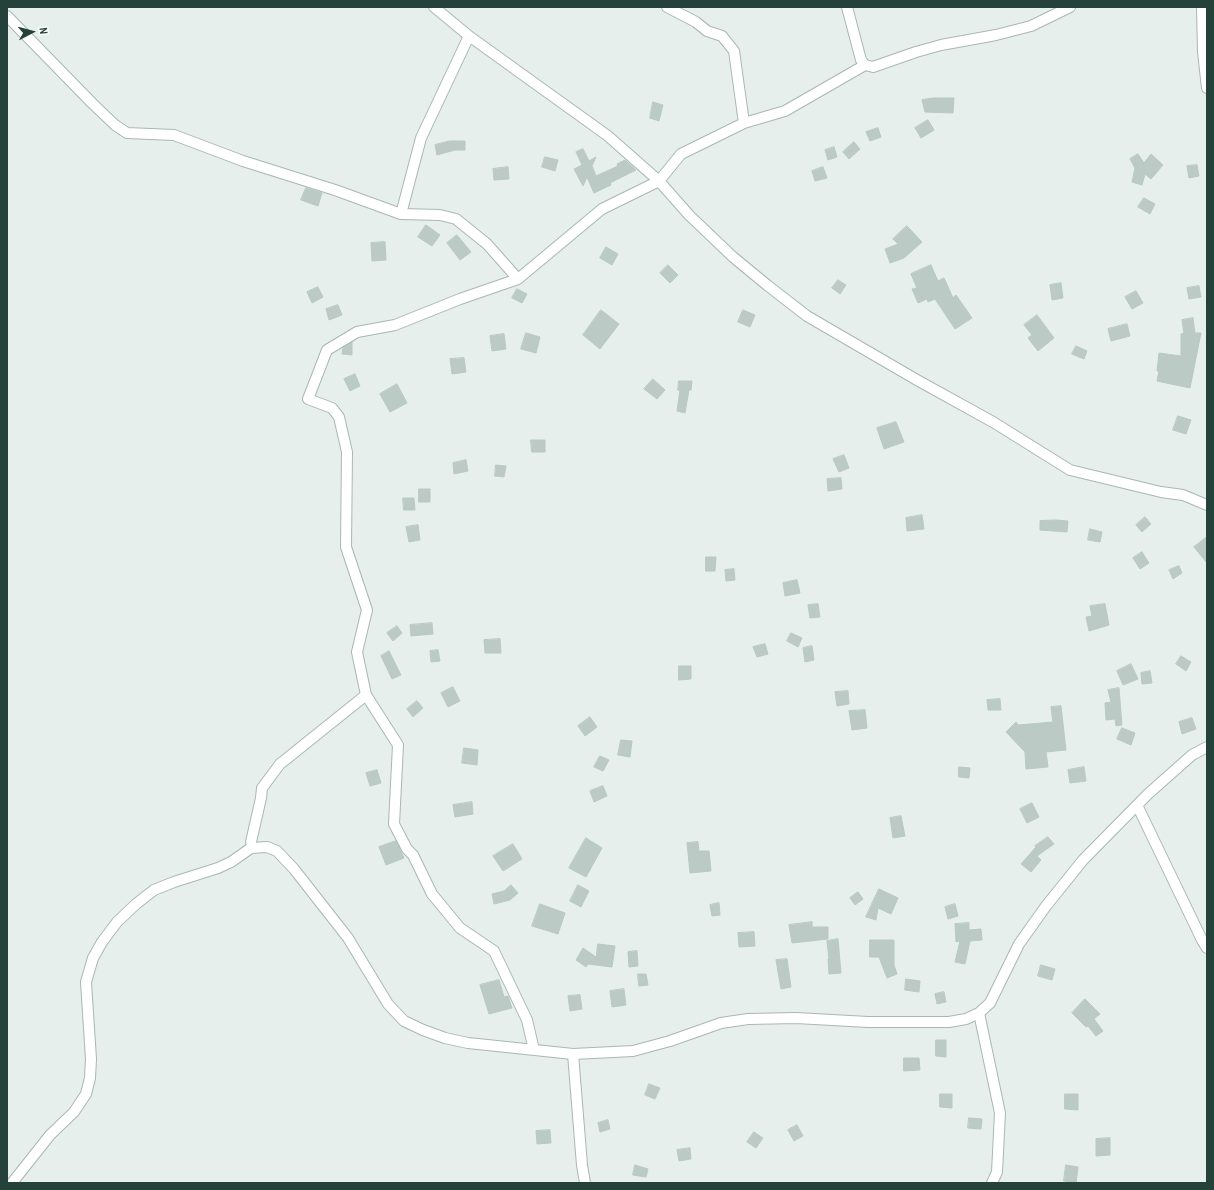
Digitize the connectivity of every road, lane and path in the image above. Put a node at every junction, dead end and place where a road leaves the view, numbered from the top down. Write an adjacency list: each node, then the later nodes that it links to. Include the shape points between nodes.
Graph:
1 (434, 7): 7 (street)
2 (667, 7): 11 (street, via 708,31 722,36 734,51)
3 (847, 7): 9 (street, via 860,60)
4 (1070, 7): 9 (street, via 1031,26 941,45 874,67)
5 (1202, 7): 8 (street)
6 (7, 16): 13 (street, via 93,104 126,133 174,135)
7 (469, 36): 12 (street, via 608,136); 13 (street, via 421,138)
8 (1205, 52): 10 (street)
9 (865, 65): 11 (street, via 785,111)
10 (1207, 88)
11 (744, 123): 12 (street, via 681,154)
12 (659, 181): 14 (street, via 602,209); 15 (street, via 689,215 733,257 814,320 993,422 1070,470 1183,495)
13 (401, 214): 14 (street, via 440,215 456,219 487,244)
14 (518, 279): 16 (street, via 395,325 357,332 328,350 308,399 332,408 339,418 347,452 346,547 367,610 357,652)
15 (1207, 505)
16 (366, 695): 19 (street, via 280,764 262,788); 22 (street, via 398,745 394,824 432,894 460,928 494,951 527,1020)
17 (1207, 747): 18 (street, via 1192,755)
18 (1138, 805): 20 (street); 21 (street, via 1083,860 1046,906 1020,944 990,1003)
19 (250, 842)
20 (1207, 948)
21 (979, 1013): 23 (street, via 966,1019 949,1022 748,1019 721,1024 633,1051); 26 (street, via 1000,1113 997,1172)
22 (534, 1050): 23 (street); 24 (street, via 445,1038 404,1020 388,1004 348,938 294,869 277,851 267,847 251,848 218,868 154,890 117,922 102,942 86,982 91,1059 86,1094 74,1112 50,1135)
23 (573, 1054): 25 (street)
24 (12, 1183)
25 (585, 1183)
26 (992, 1183)

